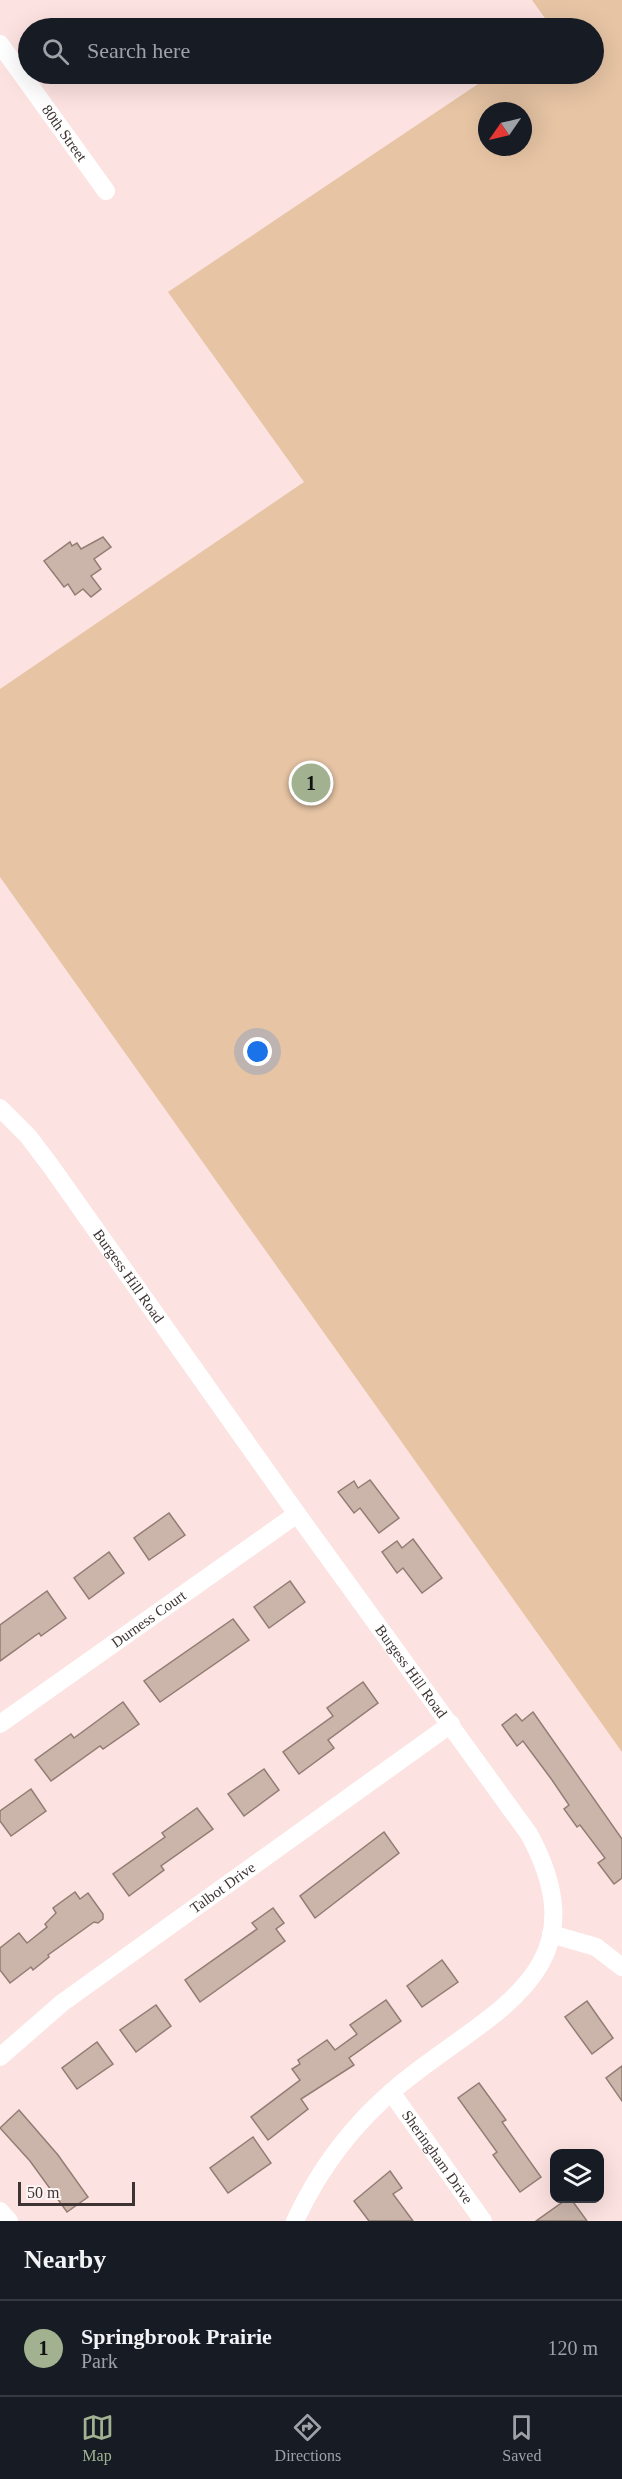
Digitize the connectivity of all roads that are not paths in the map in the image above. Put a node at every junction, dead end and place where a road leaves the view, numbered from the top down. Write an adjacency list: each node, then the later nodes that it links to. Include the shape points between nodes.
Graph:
1 (0, 44): 2 (street, 80th Street)
2 (18, 69)
3 (29, 84): 4 (street, 80th Street)
4 (106, 191)
5 (0, 1108): 6 (street, Burgess Hill Road, via 50,1165)
6 (297, 1514): 7 (street, Durness Court); 8 (street, Burgess Hill Road)
7 (0, 1724)
8 (451, 1724): 9 (street, Burgess Hill Road, via 542,1858 551,1894); 11 (street, Talbot Drive, via 94,1980)
9 (551, 1934): 10 (street, via 596,1947); 12 (street, Burgess Hill Road, via 532,1978 517,1997)
10 (622, 1967)
11 (0, 2058)
12 (391, 2092): 15 (street, Burgess Hill Road, via 348,2134); 16 (street, Sheringham Drive)
13 (0, 2211): 14 (street)
14 (9, 2221)
15 (295, 2221)
16 (483, 2221)

